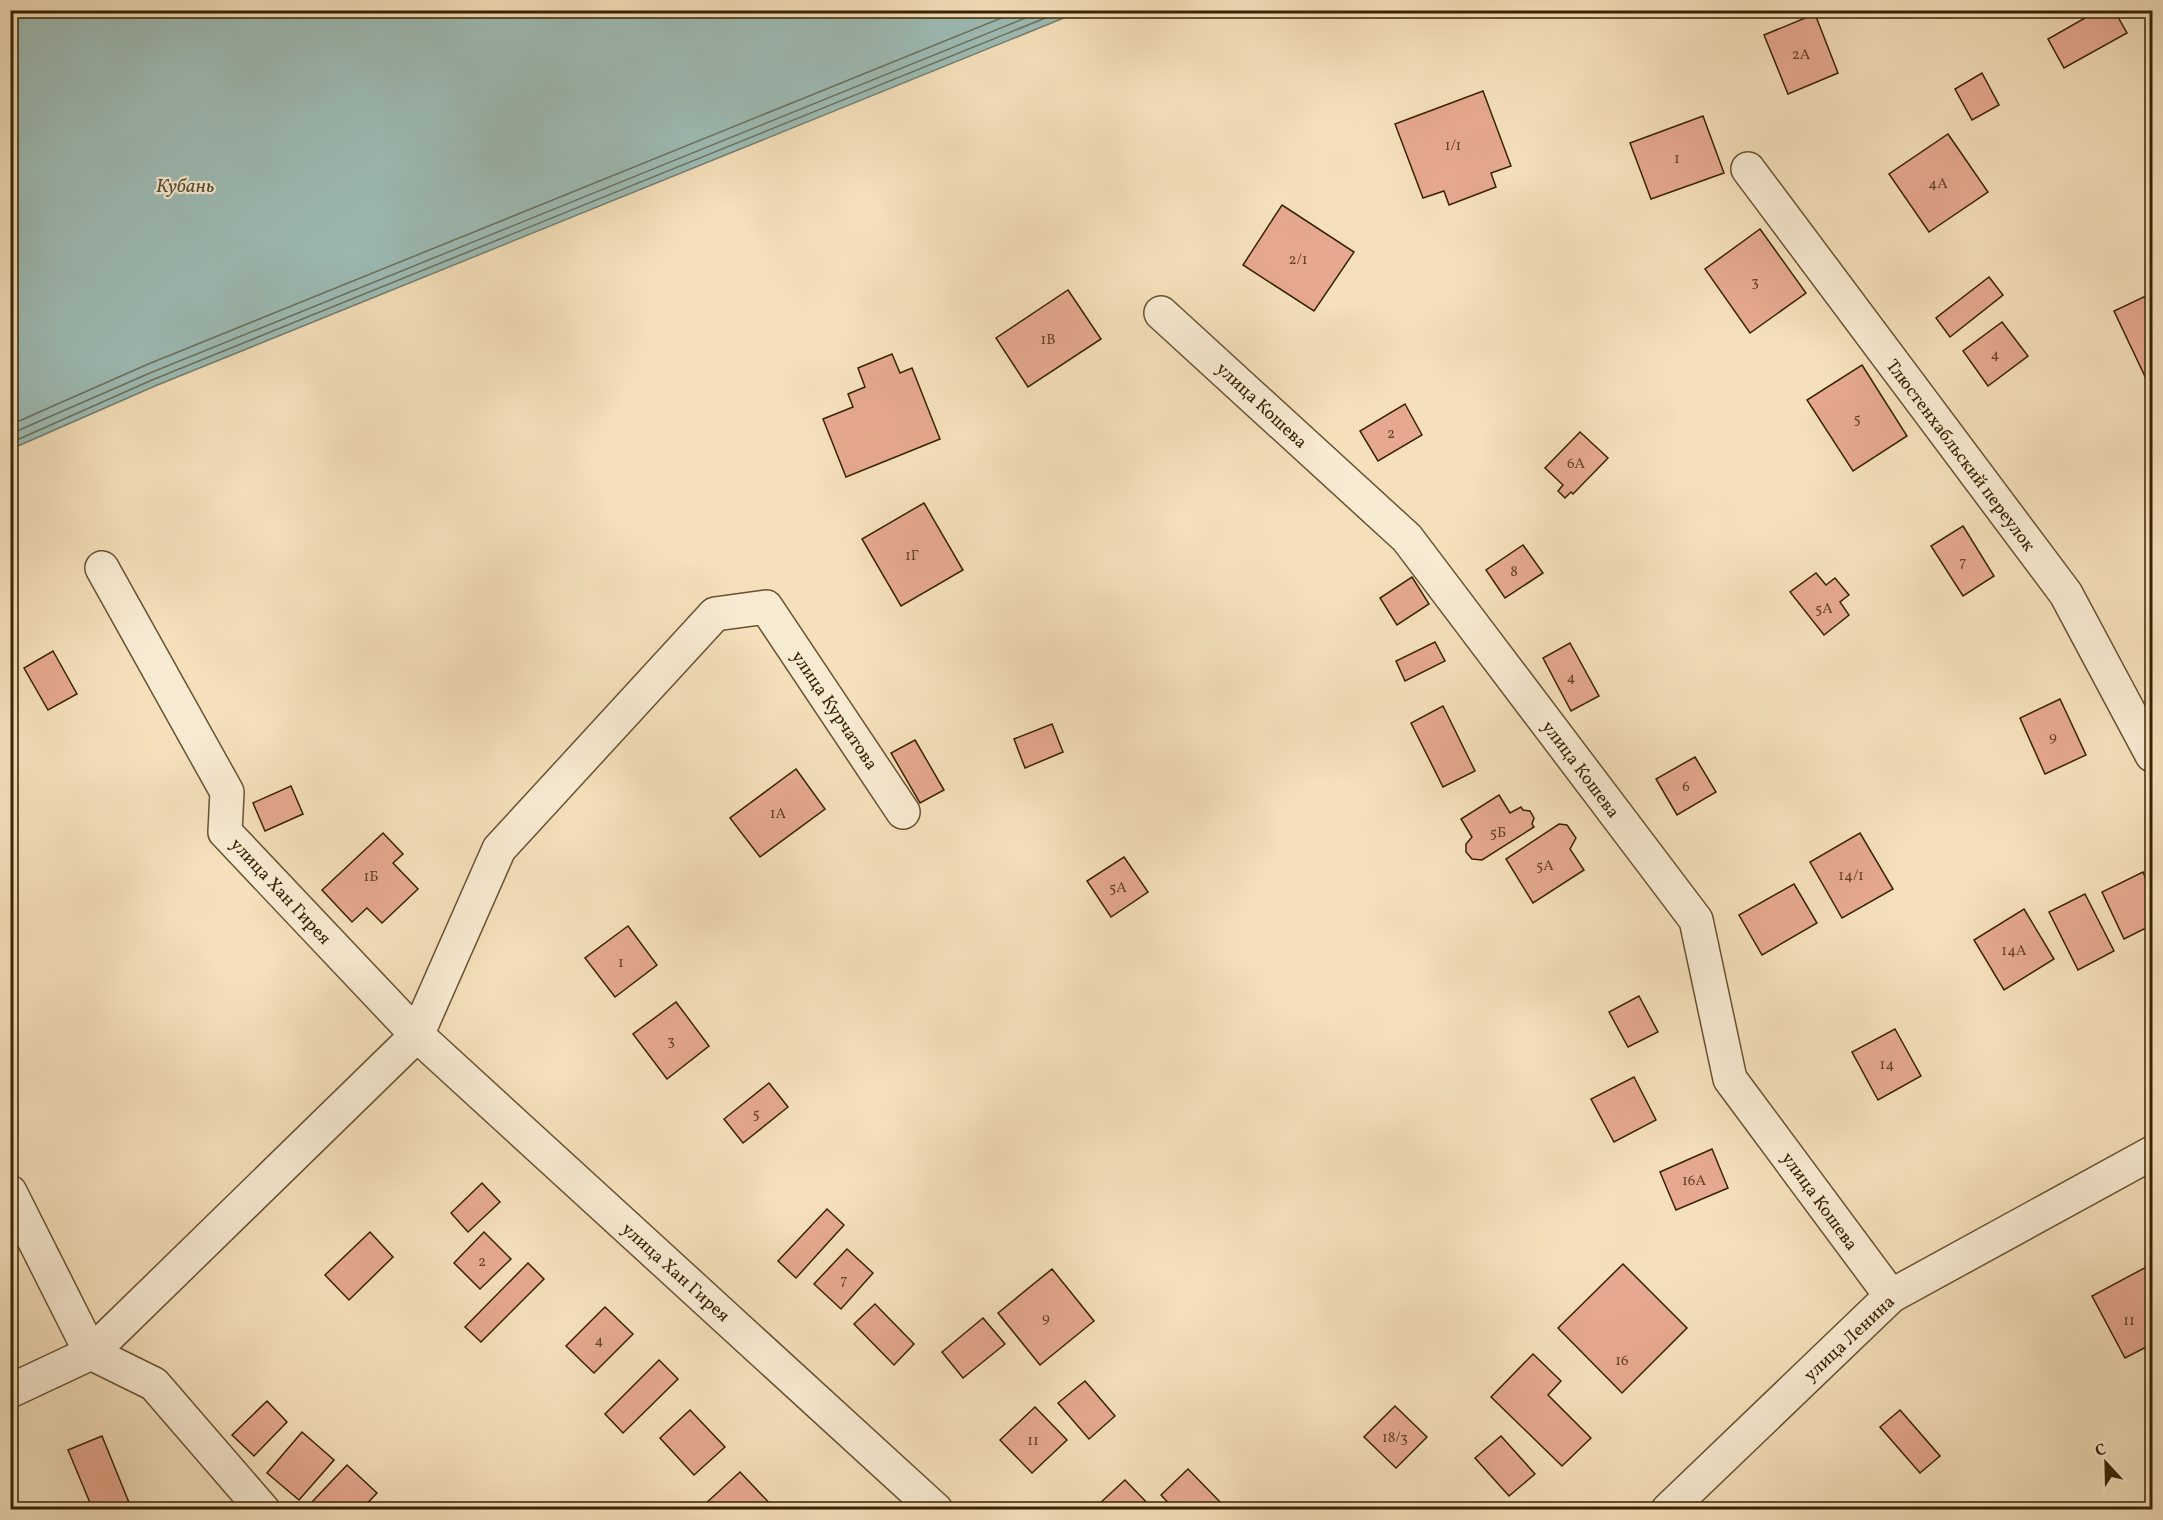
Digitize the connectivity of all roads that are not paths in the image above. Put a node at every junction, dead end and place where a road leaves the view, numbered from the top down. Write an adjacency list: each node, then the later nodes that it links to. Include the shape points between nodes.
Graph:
1 (1748, 170): 4 (street, Тлюстенхабльский переулок, via 2066,594)
2 (1161, 313): 9 (street, улица Кошева, via 1407,538 1696,920 1730,1079)
3 (102, 568): 6 (street, улица Хан Гирея, via 227,792 225,832)
4 (2152, 755)
5 (903, 812): 6 (street, улица Курчатова, via 766,608 715,614 499,849)
6 (417, 1035): 10 (street); 13 (street, улица Хан Гирея)
7 (2152, 1153): 9 (street, улица Ленина)
8 (10, 1192): 10 (street)
9 (1891, 1296): 14 (street, улица Ленина)
10 (91, 1353): 11 (street); 12 (street, via 154,1384)
11 (10, 1391)
12 (263, 1509)
13 (936, 1509)
14 (1668, 1509)

